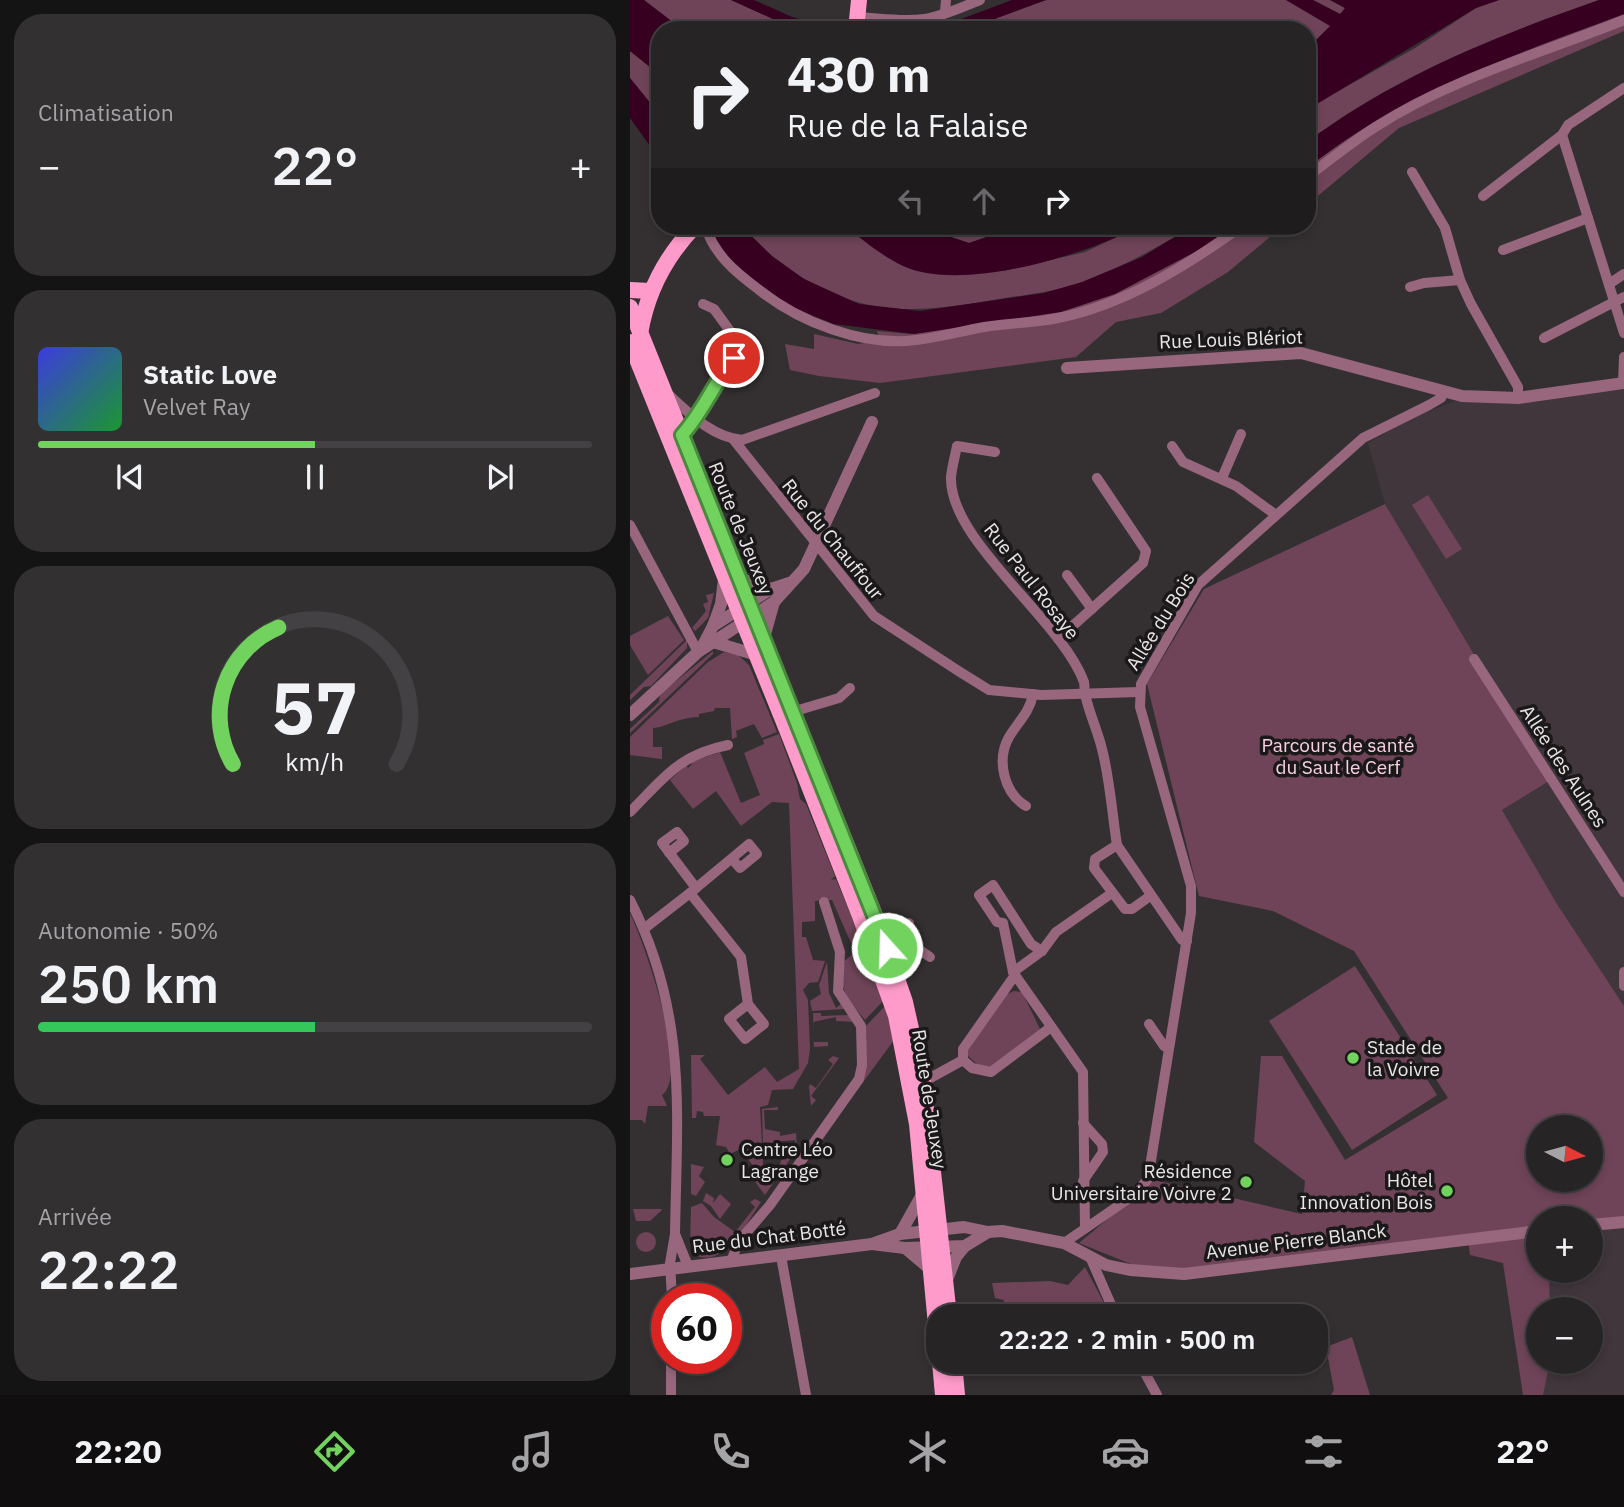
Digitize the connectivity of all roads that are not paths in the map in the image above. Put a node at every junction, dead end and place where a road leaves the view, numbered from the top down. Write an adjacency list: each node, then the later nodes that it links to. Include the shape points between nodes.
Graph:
1 (859, 0): 6 (main road)
2 (946, 0): 4 (street)
3 (980, 0): 4 (street)
4 (945, 12): 7 (street, via 938,17)
5 (1624, 20): 10 (street, via 1418,103)
6 (857, 21)
7 (900, 21)
8 (1624, 88): 9 (street, via 1568,125)
9 (1562, 135): 12 (street); 13 (street)
10 (1316, 170)
11 (1412, 172): 20 (street, via 1445,228)
12 (1482, 196)
13 (1588, 218): 17 (street); 21 (street)
14 (690, 235): 18 (main road)
15 (704, 235): 16 (street, via 730,267 782,306 833,329 914,341 1060,318 1150,284)
16 (1230, 235)
17 (1503, 250)
18 (669, 259): 24 (main road); 30 (main road)
19 (1624, 274): 21 (street)
20 (1460, 280): 22 (street); 37 (street, via 1518,387)
21 (1609, 285): 25 (street)
22 (1410, 287)
23 (630, 290): 24 (main road)
24 (650, 291): 30 (main road)
25 (1619, 298): 28 (street); 29 (street)
26 (703, 304): 38 (street, via 714,309 741,346)
27 (630, 307): 30 (main road)
28 (1624, 332)
29 (1544, 338)
30 (638, 341): 35 (main road, Route de Jeuxey); 51 (main road, Route de Jeuxey)
31 (1624, 357): 33 (street)
32 (1067, 368): 34 (street, Rue Louis Blériot, via 1301,353)
33 (1624, 383): 37 (street, Rue Louis Blériot)
34 (1444, 392): 37 (street, Rue Louis Blériot); 47 (street, Allée du Bois, via 1429,405 1363,438)
35 (666, 393): 38 (street); 41 (main road, Route de Jeuxey)
36 (875, 393): 42 (street, via 751,438)
37 (1518, 398)
38 (696, 420): 41 (street); 42 (street)
39 (872, 422): 49 (street)
40 (1241, 434): 46 (street)
41 (682, 435): 51 (main road, Route de Jeuxey)
42 (733, 439): 49 (street, Rue du Chauffour)
43 (1172, 446): 46 (street, via 1183,462)
44 (995, 452): 56 (street, Rue Paul Rosaye, via 957,446 951,478 954,498 1002,576 1020,590)
45 (1097, 478): 53 (street, via 1146,551 1143,563)
46 (1222, 478): 47 (street)
47 (1276, 515): 63 (street, Allée du Bois, via 1198,585)
48 (630, 525): 59 (street)
49 (816, 548): 52 (street, via 804,569); 64 (street, Rue du Chauffour, via 874,616 989,690)
50 (1067, 575): 53 (street)
51 (731, 578): 52 (street); 54 (main road, Route de Jeuxey); 55 (street)
52 (772, 596): 54 (street); 58 (street)
53 (1092, 609): 56 (street)
54 (746, 613): 55 (street); 57 (street); 58 (main road, Route de Jeuxey)
55 (713, 626): 59 (street)
56 (1058, 639): 62 (street, Rue Paul Rosaye)
57 (713, 642): 58 (street); 59 (street)
58 (760, 648): 65 (main road, Route de Jeuxey); 95 (main road, Route de Jeuxey, via 884,978 912,1094)
59 (699, 651): 66 (street)
60 (1474, 659): 74 (street, Allée des Aulnes)
61 (850, 688): 65 (street, via 839,698)
62 (1085, 692): 63 (street, Rue du Chauffour); 64 (street, Rue du Chauffour); 70 (street, Rue Paul Rosaye, via 1102,750)
63 (1139, 692): 82 (street, via 1191,886)
64 (1033, 694): 68 (street, via 1004,750 1009,790)
65 (792, 712): 83 (main road, Route de Jeuxey)
66 (630, 715)
67 (728, 745): 69 (street, via 674,765)
68 (1026, 806)
69 (630, 812)
70 (1117, 845): 75 (street, via 1095,859 1094,868); 76 (street)
71 (669, 853): 73 (street)
72 (732, 859): 73 (street)
73 (693, 891): 80 (street); 87 (street, via 741,957)
74 (1624, 892)
75 (1112, 893): 76 (street, via 1125,909); 84 (street, via 1056,932)
76 (1150, 896): 82 (street)
77 (630, 900): 80 (street)
78 (824, 902): 112 (street, via 840,952 838,992 862,1026 859,1079 739,1241)
79 (909, 923): 81 (street, via 901,928)
80 (645, 928): 103 (street, via 667,993 676,1052)
81 (907, 941): 83 (street); 85 (street)
82 (1186, 941): 90 (street)
83 (887, 948): 92 (main road, Route de Jeuxey)
84 (1042, 951): 86 (street); 86 (street, via 1007,920)
85 (930, 957)
86 (1014, 974): 89 (street); 91 (street, via 963,1049)
87 (748, 1004)
88 (1149, 1024): 90 (street)
89 (1051, 1027): 91 (street, via 991,1072 972,1068); 93 (street, via 1083,1072)
90 (1169, 1048): 100 (street, via 1148,1179 1134,1195)
91 (963, 1060): 92 (street)
92 (923, 1082): 96 (main road, Route de Jeuxey)
93 (1083, 1123): 94 (street); 94 (street, via 1102,1144 1103,1152)
94 (1083, 1181): 100 (street)
95 (923, 1192): 104 (street); 105 (main road, Route de Jeuxey)
96 (938, 1212): 99 (street); 105 (main road, Route de Jeuxey)
97 (1624, 1222): 98 (street)
98 (1603, 1224)
99 (964, 1227): 101 (street, Avenue Pierre Blanck); 105 (street)
100 (1085, 1228): 106 (street)
101 (988, 1232): 106 (street, Avenue Pierre Blanck); 108 (street)
102 (1526, 1232): 111 (street, Avenue Pierre Blanck, via 1184,1274 1130,1270)
103 (675, 1234): 113 (street); 114 (street)
104 (900, 1234): 105 (street, Rue du Chat Botté); 107 (street, Rue du Chat Botté)
105 (934, 1238): 108 (street); 109 (street, Rue du Chat Botté); 115 (main road, Route de Jeuxey); 117 (main road, Route de Jeuxey)
106 (1064, 1243): 111 (street, Avenue Pierre Blanck)
107 (872, 1244): 109 (street, Rue du Chat Botté); 110 (street, Rue du Chat Botté)
108 (965, 1246): 117 (street)
109 (905, 1248): 115 (street)
110 (781, 1256): 112 (street, Rue du Chat Botté); 127 (street)
111 (1091, 1259): 121 (street)
112 (731, 1261): 113 (street, Rue du Chat Botté)
113 (688, 1266): 114 (street, Rue du Chat Botté)
114 (671, 1268): 116 (street, Rue du Chat Botté); 118 (street)
115 (930, 1269): 119 (main road, Route de Jeuxey)
116 (630, 1274)
117 (946, 1282): 120 (main road, Route de Jeuxey)
118 (672, 1283)
119 (934, 1304)
120 (948, 1304)
121 (1111, 1304)
122 (671, 1374): 126 (street)
123 (941, 1374): 128 (main road)
124 (955, 1374): 129 (main road)
125 (1146, 1374): 130 (street)
126 (671, 1395)
127 (806, 1395)
128 (943, 1395)
129 (957, 1395)
130 (1157, 1395)

